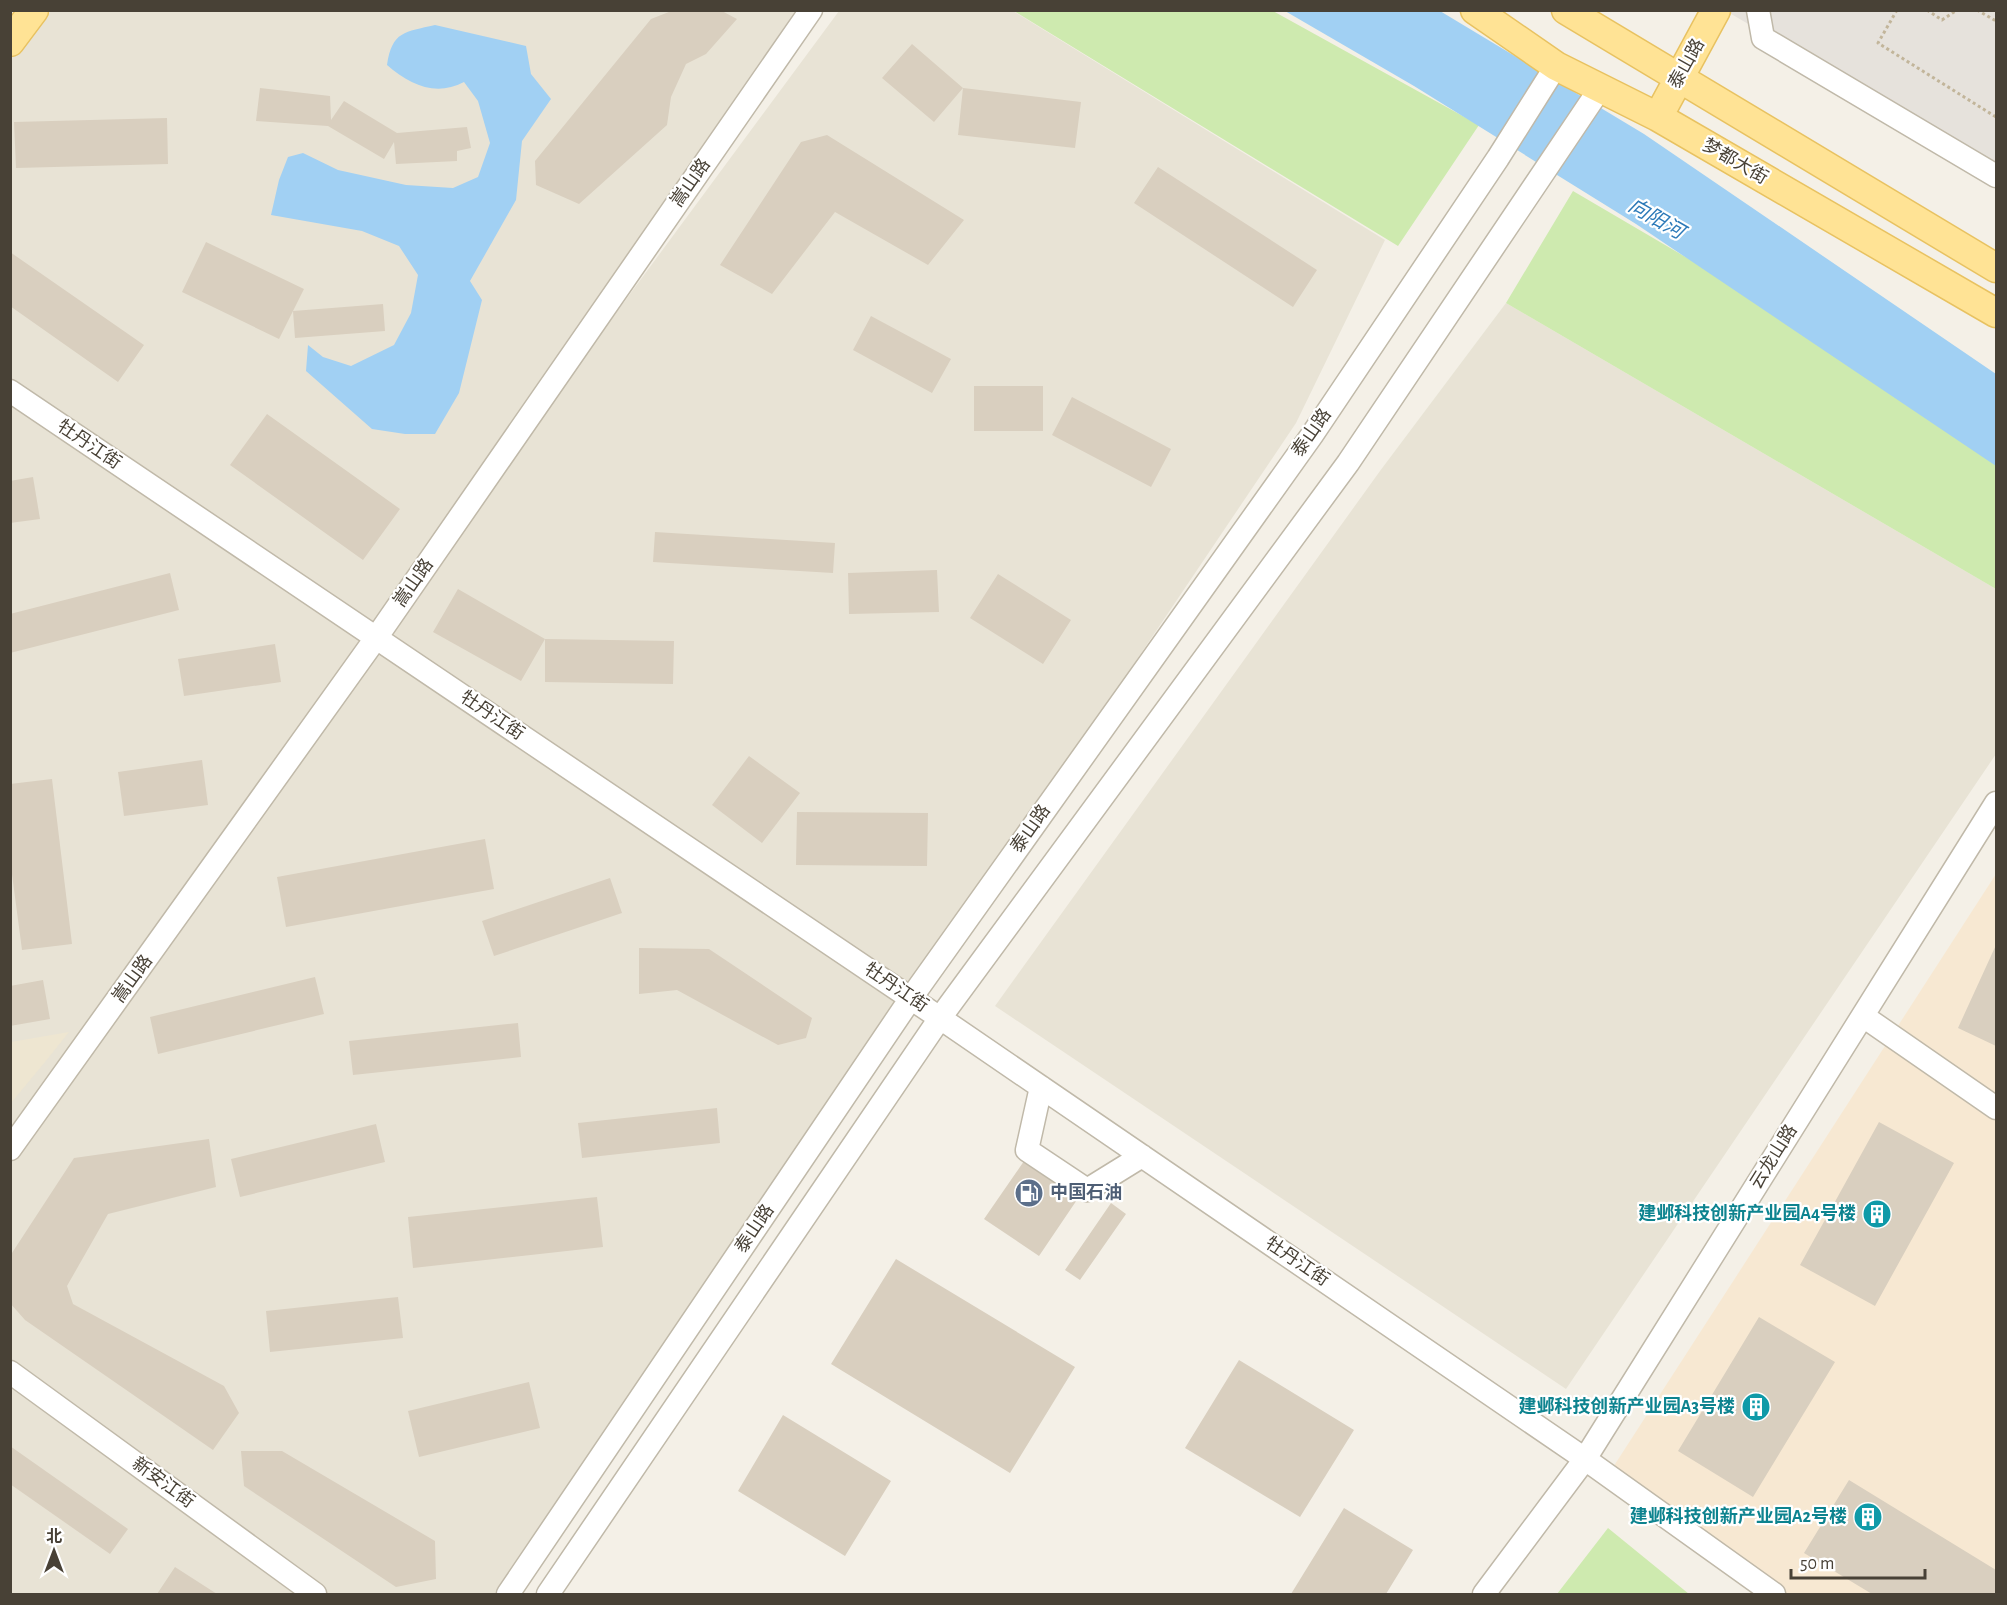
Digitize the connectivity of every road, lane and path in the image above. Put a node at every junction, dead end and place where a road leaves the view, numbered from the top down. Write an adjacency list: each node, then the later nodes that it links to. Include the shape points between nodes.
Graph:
1 (34, 10): 12 (main road)
2 (810, 10): 22 (street, 嵩山路)
3 (1475, 10): 13 (main road, 梦都大街)
4 (1566, 10): 14 (main road)
5 (1716, 10): 14 (main road, 泰山路)
6 (1758, 10): 18 (street, via 1764,38)
7 (1897, 10): 17 (path, via 1878,43)
8 (1927, 10): 9 (path, via 1942,20)
9 (1957, 10)
10 (1977, 10): 11 (path)
11 (1996, 21)
12 (10, 42)
13 (1556, 66): 15 (main road, 梦都大街); 24 (street, 泰山路, via 1312,435)
14 (1679, 78): 16 (main road, 泰山路); 19 (main road)
15 (1601, 87): 16 (main road, 梦都大街); 26 (street, 泰山路, via 1348,463)
16 (1658, 117): 20 (main road, 梦都大街)
17 (1996, 117)
18 (1996, 176)
19 (1996, 268)
20 (1996, 313)
21 (10, 391): 22 (street, 牡丹江街)
22 (376, 638): 24 (street, 牡丹江街); 29 (street, 嵩山路)
23 (1994, 811): 25 (street, 云龙山路)
24 (911, 998): 26 (street, 牡丹江街); 34 (street, 泰山路)
25 (1863, 1016): 28 (street); 32 (street, 云龙山路)
26 (940, 1018): 27 (street, 牡丹江街); 35 (street, 泰山路)
27 (1041, 1087): 30 (street, 牡丹江街); 30 (street, via 1027,1150 1087,1190)
28 (1996, 1108)
29 (10, 1149)
30 (1142, 1156): 32 (street, 牡丹江街)
31 (10, 1372): 33 (street, 新安江街)
32 (1585, 1459): 36 (street, 云龙山路); 37 (street, 牡丹江街)
33 (315, 1594)
34 (508, 1594)
35 (548, 1594)
36 (1484, 1594)
37 (1774, 1594)

